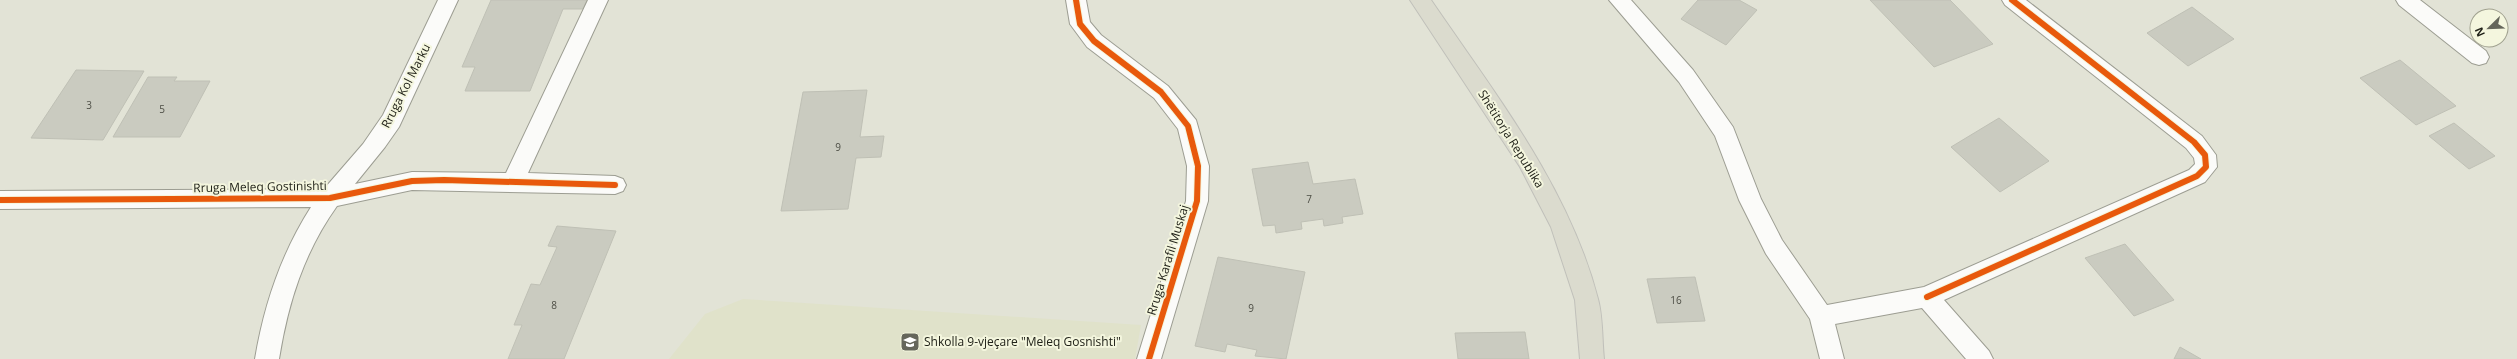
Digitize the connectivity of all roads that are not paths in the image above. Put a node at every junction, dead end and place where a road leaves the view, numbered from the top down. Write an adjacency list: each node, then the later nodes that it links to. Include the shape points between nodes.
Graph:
1 (448, 0): 11 (street, Rruga Kol Marku, via 391,121 370,151)
2 (598, 0): 9 (street)
3 (1076, 0): 16 (street, Rruga Karafil Muskaj, via 1080,24 1094,41 1161,92 1188,126 1198,166 1198,201)
4 (1420, 0): 17 (main road, Shëtitorja Republika, via 1528,161 1562,226 1587,300)
5 (1619, 0): 14 (street, via 1686,76 1725,133 1750,200 1774,247)
6 (2012, 0): 13 (street, via 2194,142 2205,155 2206,167 2197,176)
7 (2406, 0): 8 (street)
8 (2479, 58)
9 (513, 182): 10 (street, Rruga Meleq Gostinishti); 11 (street, Rruga Meleq Gostinishti, via 412,181)
10 (614, 185)
11 (330, 198): 12 (street, Rruga Meleq Gostinishti); 15 (street, Rruga Kol Marku, via 296,253 270,332)
12 (0, 200)
13 (1927, 297): 14 (street); 19 (street)
14 (1821, 316): 18 (street)
15 (267, 359)
16 (1149, 359)
17 (1592, 359)
18 (1832, 359)
19 (1981, 359)

